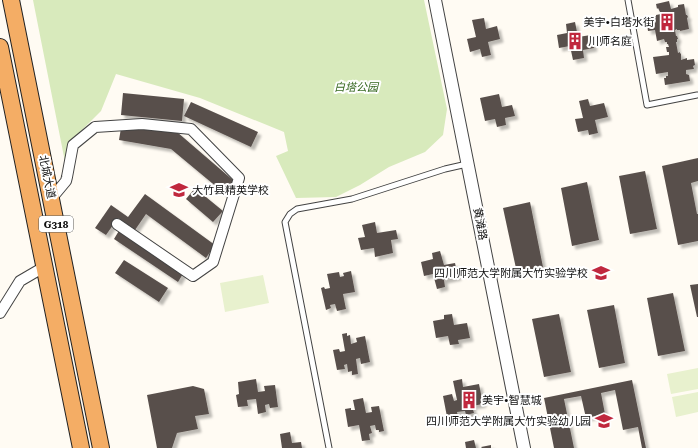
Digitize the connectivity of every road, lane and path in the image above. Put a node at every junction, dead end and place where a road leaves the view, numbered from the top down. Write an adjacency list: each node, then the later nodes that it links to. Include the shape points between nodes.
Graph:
1 (11, 0): 7 (highway, 北城大道 / G318)
2 (435, 0): 6 (street, 黄滩路)
3 (628, 0): 5 (lane, via 648,105)
4 (0, 47): 9 (highway, 北城大道 / G318)
5 (697, 95)
6 (468, 164): 13 (lane, via 352,199 297,209 285,222); 14 (street, 黄滩路)
7 (51, 199): 8 (street, via 66,182 73,145 95,127 142,124 191,129 239,178 213,262 193,276); 12 (highway, 北城大道 / G318)
8 (117, 224)
9 (44, 267): 10 (street, via 20,281); 11 (highway, 北城大道 / G318)
10 (0, 313)
11 (81, 448)
12 (102, 448)
13 (329, 448)
14 (524, 448)

